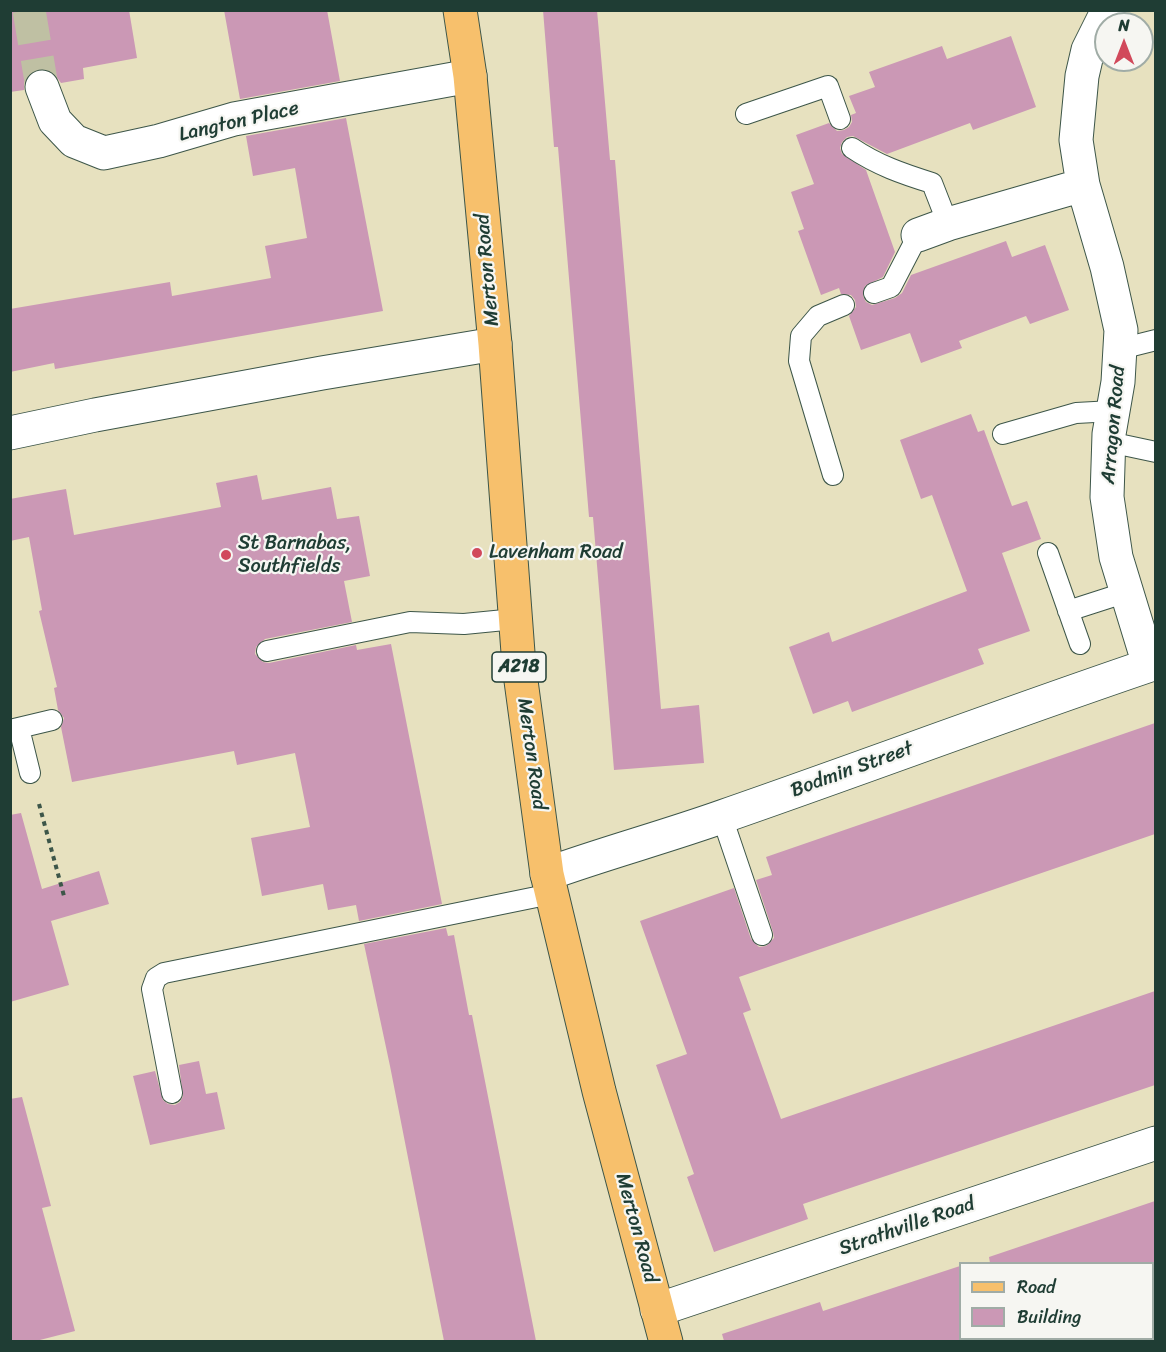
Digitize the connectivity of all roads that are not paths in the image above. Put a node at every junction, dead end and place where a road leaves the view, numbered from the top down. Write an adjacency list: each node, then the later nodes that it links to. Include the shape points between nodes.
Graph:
1 (460, 10): 3 (main road, Merton Road / A218)
2 (1108, 10): 8 (street, Arragon Road, via 1088,50 1082,76 1076,140)
3 (470, 76): 4 (street, Langton Place, via 234,119 104,153 74,141 55,121); 14 (main road, Merton Road / A218)
4 (42, 87)
5 (746, 114): 6 (lane, via 828,86)
6 (840, 119)
7 (852, 148): 9 (lane, via 870,161 932,183)
8 (1083, 185): 9 (street); 15 (street, Arragon Road, via 1122,330)
9 (948, 224): 10 (street)
10 (918, 235): 11 (lane, via 891,287)
11 (874, 293)
12 (844, 304): 20 (lane, via 818,316 801,336 799,361)
13 (1155, 340): 15 (lane)
14 (495, 344): 17 (street); 24 (main road, Merton Road / A218)
15 (1120, 350): 16 (street, Arragon Road)
16 (1111, 427): 18 (lane, via 1076,413); 19 (lane); 22 (street, Arragon Road, via 1107,497 1116,557)
17 (10, 433)
18 (1003, 434)
19 (1155, 452)
20 (833, 475)
21 (1048, 553): 23 (lane)
22 (1127, 592): 23 (lane); 27 (street, Arragon Road)
23 (1068, 611): 25 (lane)
24 (515, 619): 26 (lane, via 464,624 411,622); 32 (main road, Merton Road / A218)
25 (1080, 644)
26 (267, 651)
27 (1152, 664): 31 (street, Bodmin Street)
28 (52, 720): 29 (lane)
29 (15, 729): 30 (lane)
30 (30, 773)
31 (722, 817): 32 (street, Bodmin Street, via 604,854); 33 (lane)
32 (549, 884): 34 (lane, via 164,973 156,978 152,989); 36 (main road, Merton Road / A218)
33 (762, 935)
34 (172, 1093)
35 (1155, 1143): 36 (street, Strathville Road)
36 (657, 1310): 37 (main road, Merton Road / A218)
37 (666, 1341)

